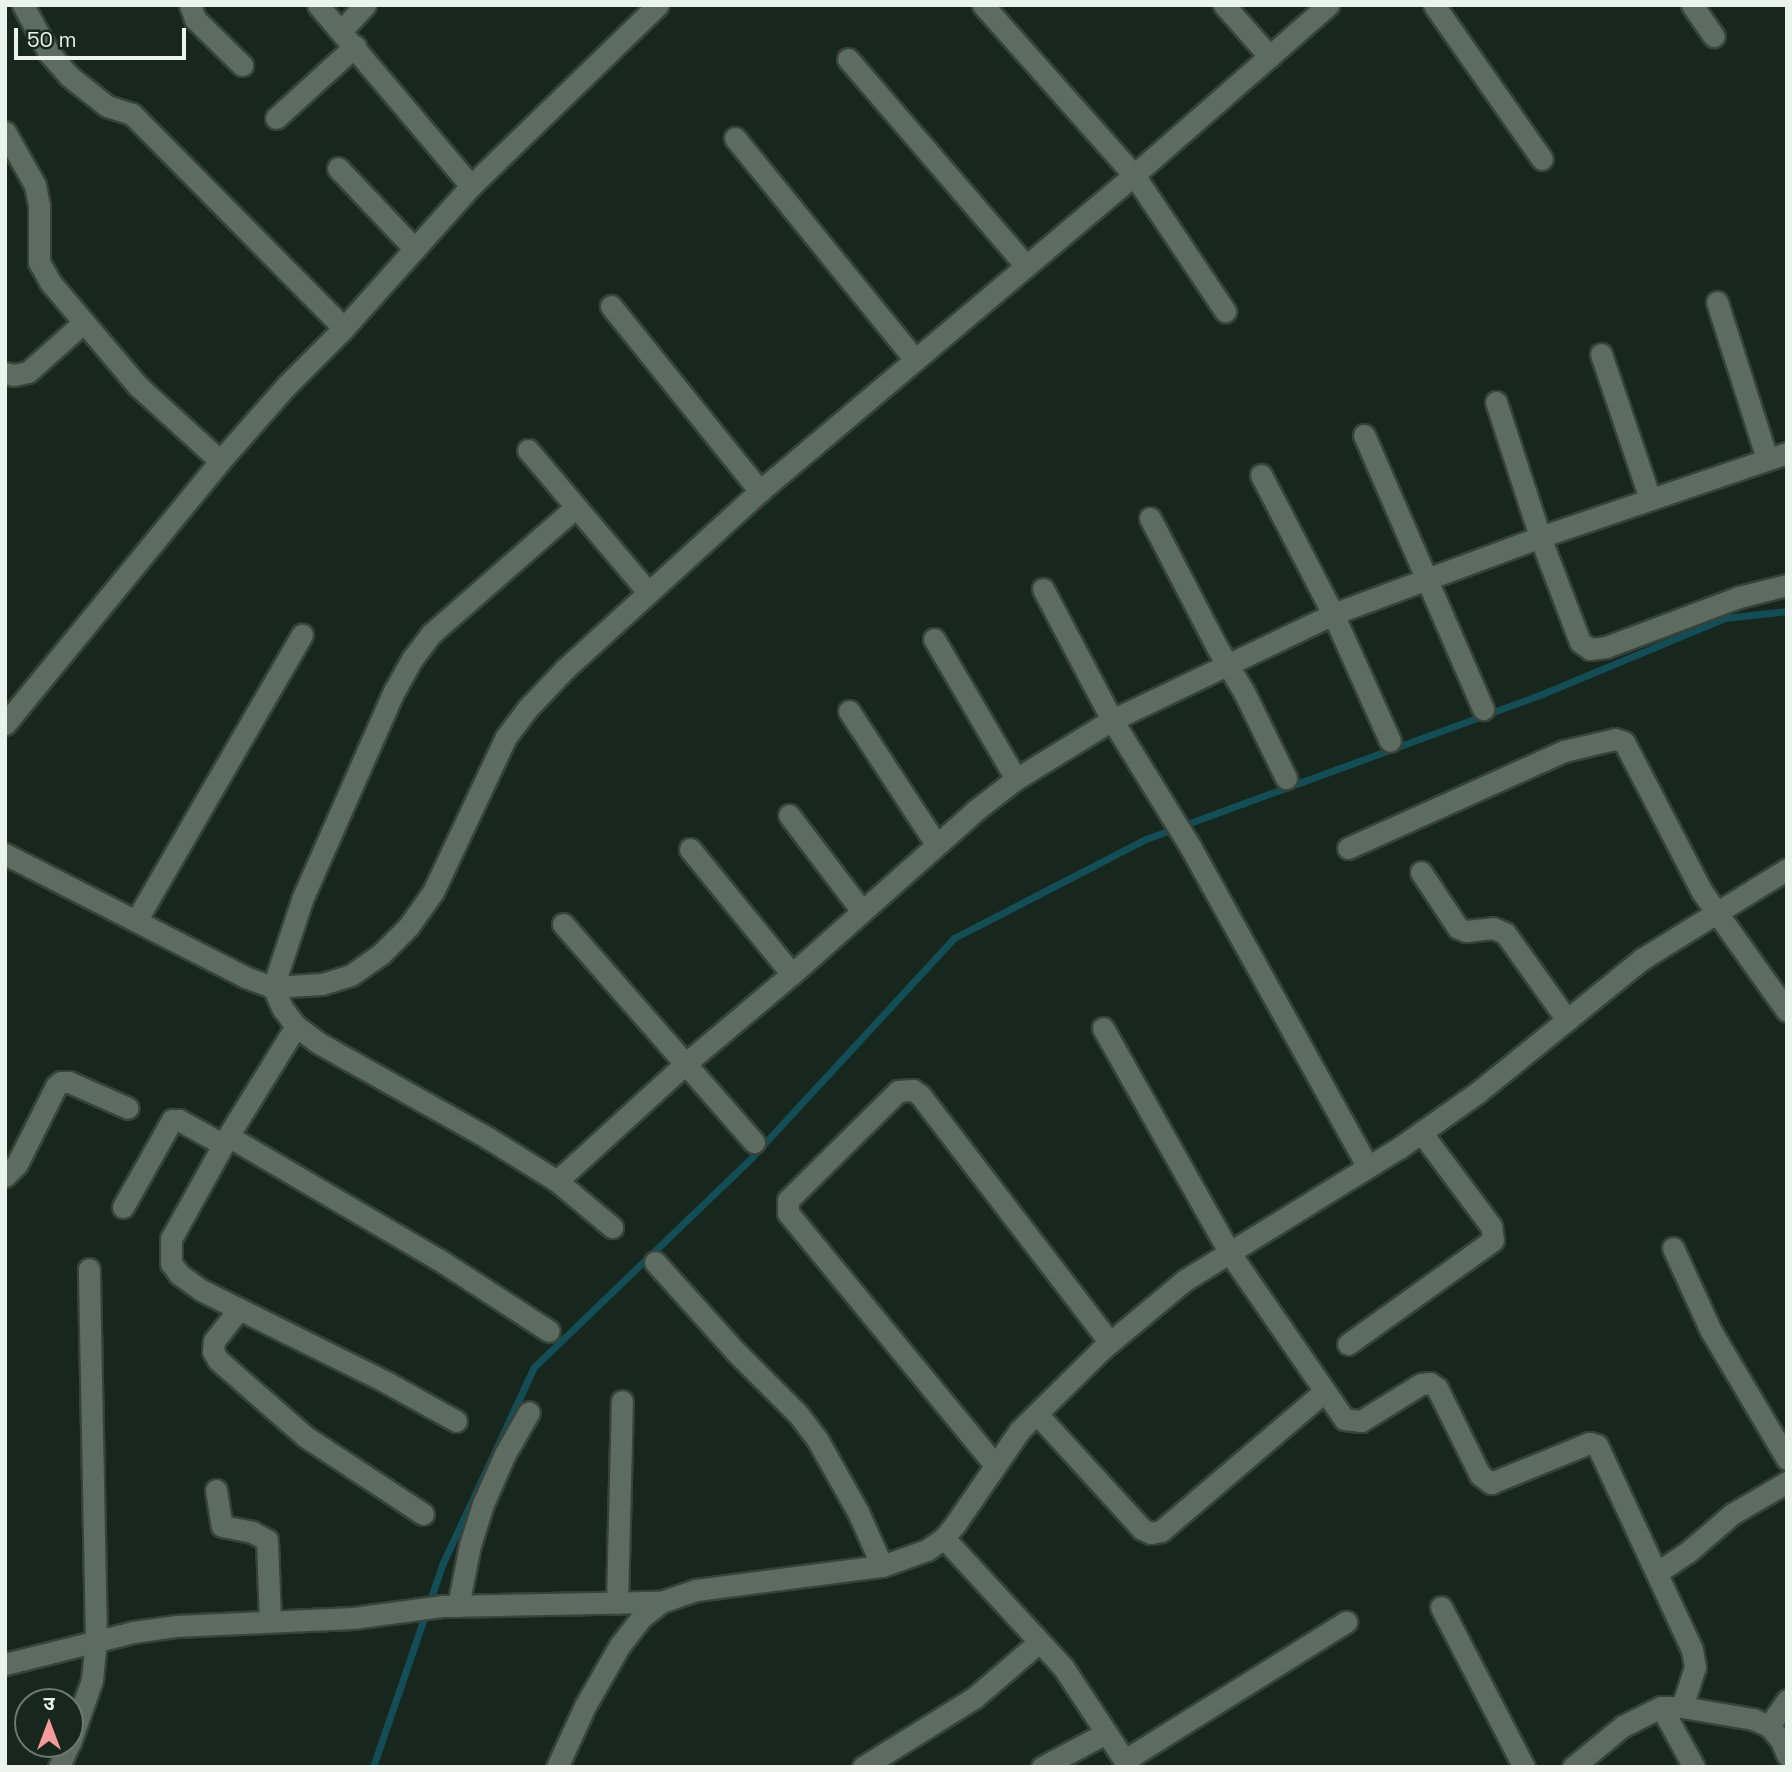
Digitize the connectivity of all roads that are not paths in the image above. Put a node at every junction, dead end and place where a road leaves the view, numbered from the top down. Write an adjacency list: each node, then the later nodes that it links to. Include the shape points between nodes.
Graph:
1 (23, 5): 28 (street, via 49,53 69,76 107,106 132,114)
2 (190, 5): 15 (street, via 191,14)
3 (318, 5): 12 (street)
4 (365, 5): 12 (street)
5 (658, 5): 22 (street)
6 (983, 5): 21 (street)
7 (1224, 5): 13 (street)
8 (1328, 5): 13 (street)
9 (1434, 5): 19 (street)
10 (1692, 5): 11 (street)
11 (1714, 36)
12 (348, 39): 16 (street); 22 (street)
13 (1270, 57): 21 (street)
14 (848, 59): 24 (street)
15 (242, 65)
16 (276, 118)
17 (5, 132): 29 (street, via 35,185 39,262)
18 (735, 138): 31 (street)
19 (1542, 159)
20 (338, 168): 23 (street)
21 (1133, 175): 24 (street); 27 (street)
22 (471, 186): 23 (street)
23 (415, 249): 28 (street)
24 (1026, 266): 31 (street)
25 (1717, 302): 36 (street)
26 (611, 306): 39 (street)
27 (1225, 311)
28 (344, 328): 37 (street)
29 (93, 334): 32 (street, via 28,372); 37 (street, via 138,386)
30 (1601, 354): 40 (street)
31 (914, 358): 39 (street)
32 (5, 373)
33 (1496, 402): 43 (street)
34 (1364, 435): 44 (street)
35 (528, 450): 41 (street)
36 (1777, 456): 40 (street)
37 (220, 461): 54 (street)
38 (1261, 475): 48 (street)
39 (760, 491): 47 (street)
40 (1650, 499): 43 (street)
41 (576, 507): 47 (street); 71 (street, via 447,619 412,659 302,900)
42 (1150, 518): 51 (street)
43 (1540, 537): 44 (street); 45 (street, via 1580,642 1590,649)
44 (1427, 578): 48 (street); 52 (street)
45 (1787, 585)
46 (1043, 589): 55 (street)
47 (648, 592): 71 (street, via 556,679 506,737 433,892 382,954 351,975 322,984)
48 (1333, 614): 51 (street); 56 (street)
49 (302, 635): 68 (street)
50 (934, 639): 58 (street)
51 (1226, 663): 55 (street); 57 (street)
52 (1483, 709)
53 (849, 710): 60 (street)
54 (6, 720)
55 (1112, 720): 58 (street); 81 (street, via 1191,848)
56 (1390, 741)
57 (1286, 778)
58 (1016, 779): 60 (street)
59 (789, 815): 66 (street)
60 (936, 844): 66 (street)
61 (1348, 848): 67 (street, via 1518,769 1564,751 1615,740 1629,746)
62 (690, 849): 70 (street)
63 (5, 854): 68 (street)
64 (1787, 869): 67 (street)
65 (1421, 872): 73 (street, via 1458,928 1493,928 1505,933)
66 (862, 911): 70 (street)
67 (1716, 912): 72 (street); 73 (street, via 1642,959)
68 (136, 921): 71 (street)
69 (564, 924): 76 (street)
70 (792, 974): 76 (street)
71 (273, 987): 74 (street)
72 (1787, 1011)
73 (1567, 1020): 78 (street)
74 (296, 1026): 79 (street); 83 (street)
75 (1103, 1028): 87 (street)
76 (685, 1064): 80 (street); 83 (street)
77 (128, 1108): 82 (street, via 61,1082 17,1164)
78 (1422, 1132): 81 (street); 93 (street, via 1491,1226 1493,1240)
79 (226, 1141): 84 (street, via 172,1120); 90 (street, via 169,1252 170,1263 179,1273); 91 (street, via 438,1259)
80 (754, 1142)
81 (1367, 1167): 87 (street)
82 (5, 1176)
83 (557, 1181): 85 (street)
84 (123, 1207)
85 (612, 1227)
86 (1673, 1248): 99 (street, via 1717,1342)
87 (1229, 1252): 92 (street, via 1185,1280); 94 (street)
88 (655, 1262): 105 (street, via 817,1439)
89 (89, 1269): 113 (street)
90 (239, 1309): 98 (street); 103 (street, via 214,1340 218,1360 306,1437)
91 (549, 1331)
92 (1110, 1343): 97 (street); 100 (street, via 913,1090 898,1091 788,1200 788,1213)
93 (1348, 1344)
94 (1324, 1392): 97 (street, via 1161,1531 1151,1533 1142,1529); 106 (street, via 1338,1413 1352,1422 1361,1421 1420,1384 1430,1383 1437,1388 1480,1475 1491,1483 1594,1443)
95 (622, 1401): 108 (street)
96 (529, 1412): 109 (street, via 483,1504)
97 (1037, 1414): 100 (street)
98 (456, 1421)
99 (1787, 1460)
100 (995, 1465): 104 (street)
101 (1787, 1482): 106 (street, via 1732,1514)
102 (216, 1490): 111 (street, via 222,1527 252,1532 267,1540)
103 (423, 1514)
104 (944, 1538): 105 (street, via 903,1561); 114 (street)
105 (882, 1566): 107 (street, via 696,1590)
106 (1658, 1572): 118 (street, via 1695,1667)
107 (661, 1602): 108 (street); 123 (street, via 642,1617 621,1645 585,1706)
108 (617, 1603): 109 (street)
109 (450, 1606): 111 (street, via 353,1618)
110 (1441, 1607): 126 (street)
111 (270, 1621): 113 (street, via 176,1626)
112 (1346, 1622): 122 (street)
113 (96, 1640): 115 (street); 117 (street, via 92,1680)
114 (1040, 1642): 120 (street, via 1063,1667); 124 (street, via 974,1698)
115 (5, 1664)
116 (1787, 1700): 119 (street)
117 (84, 1703)
118 (1672, 1707): 119 (street, via 1753,1719); 127 (street, via 1623,1726); 128 (street)
119 (1769, 1726): 121 (street)
120 (1107, 1732): 122 (street); 125 (street)
121 (1787, 1755)
122 (1127, 1764)
123 (557, 1767)
124 (863, 1767)
125 (1042, 1767)
126 (1524, 1767)
127 (1573, 1767)
128 (1694, 1767)

